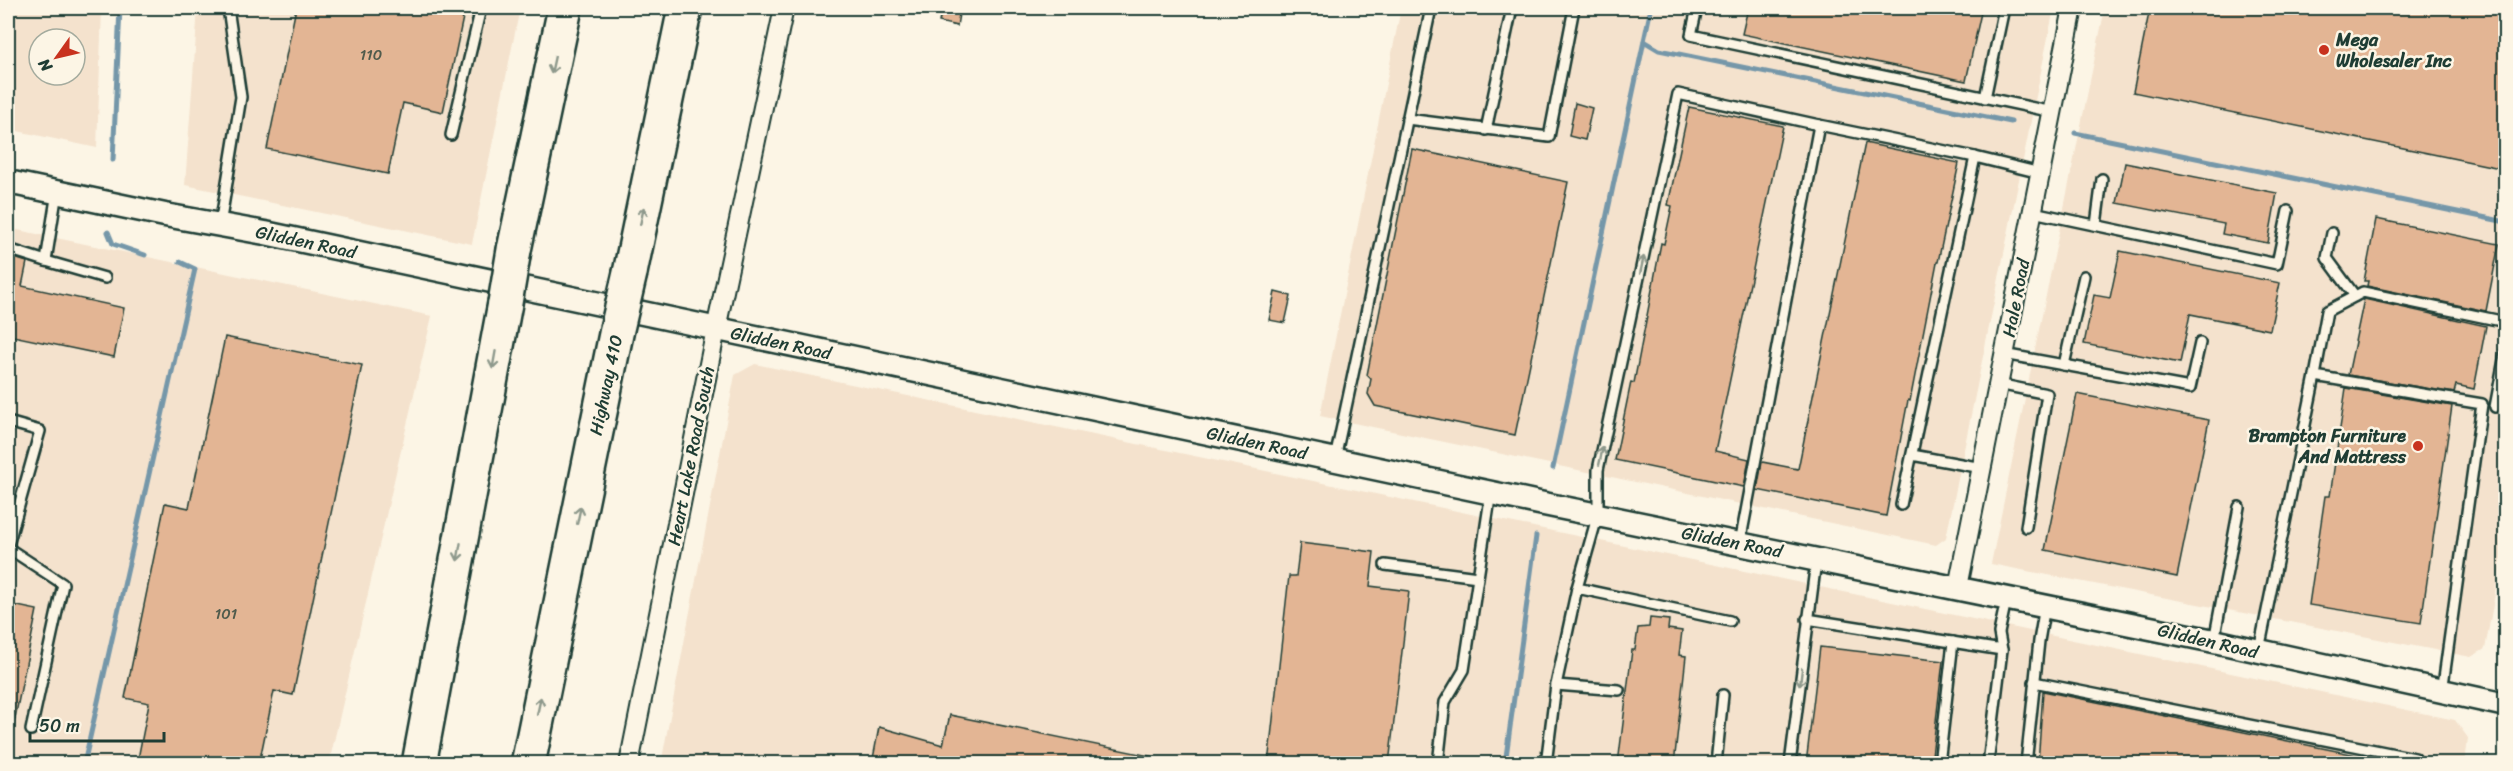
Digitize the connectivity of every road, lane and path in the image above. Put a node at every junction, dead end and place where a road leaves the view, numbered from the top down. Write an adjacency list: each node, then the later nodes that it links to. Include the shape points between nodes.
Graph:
1 (228, 8): 25 (lane, via 241,96)
2 (481, 8): 17 (lane)
3 (565, 8): 75 (highway, one-way to 75, bridge, via 514,250)
4 (685, 8): 76 (highway, Highway 410, one-way to 4, bridge)
5 (784, 8): 34 (street, Heart Lake Road South)
6 (1431, 8): 14 (lane)
7 (1512, 8): 16 (lane)
8 (1574, 8): 16 (lane, via 1549,137)
9 (1697, 8): 12 (lane, via 1691,35)
10 (2004, 8): 12 (lane)
11 (2073, 8): 13 (street, Hale Road)
12 (1985, 98): 13 (lane)
13 (2053, 112): 19 (street, Hale Road)
14 (1407, 119): 16 (lane); 46 (lane)
15 (1819, 125): 18 (lane); 51 (lane, one-way to 15, via 1598,470 1678,94); 53 (lane)
16 (1486, 130)
17 (451, 135)
18 (1976, 157): 19 (lane); 45 (lane)
19 (2040, 173): 24 (street, Hale Road)
20 (2102, 179): 26 (lane)
21 (8, 182): 22 (street, Glidden Road)
22 (57, 192): 25 (street, Glidden Road); 29 (lane)
23 (2288, 211): 26 (lane, via 2277,264)
24 (2033, 212): 26 (lane); 37 (street, Hale Road)
25 (220, 225): 34 (street, Glidden Road)
26 (2096, 225)
27 (2332, 232): 32 (lane, via 2327,258)
28 (8, 249): 29 (lane)
29 (46, 261): 31 (lane)
30 (2084, 276): 38 (lane)
31 (105, 278)
32 (2355, 296): 33 (lane, via 2363,292); 39 (lane, via 2327,311)
33 (2505, 322)
34 (716, 329): 46 (street, Glidden Road); 77 (street, Heart Lake Road South)
35 (2200, 343): 38 (lane, via 2190,388)
36 (2505, 349): 42 (lane)
37 (2004, 354): 38 (lane); 40 (street, Hale Road)
38 (2064, 365)
39 (2315, 376): 41 (lane); 67 (lane)
40 (1998, 384): 47 (street, Hale Road); 52 (lane, via 2047,394)
41 (2482, 404): 42 (lane); 71 (lane)
42 (2495, 407): 43 (lane)
43 (2505, 409)
44 (8, 422): 54 (lane, via 39,430)
45 (1912, 455): 47 (lane); 49 (lane)
46 (1335, 459): 48 (street, Glidden Road)
47 (1982, 468): 59 (street, Hale Road)
48 (1491, 492): 51 (street, Glidden Road); 57 (lane)
49 (1901, 505)
50 (2239, 507): 64 (lane)
51 (1598, 514): 53 (street, Glidden Road); 58 (lane)
52 (2026, 528)
53 (1740, 543): 55 (street, Glidden Road)
54 (8, 546): 74 (lane, via 63,584)
55 (1816, 559): 59 (street, Glidden Road); 62 (lane)
56 (1385, 565): 57 (lane)
57 (1478, 577): 78 (lane, via 1464,670 1445,702)
58 (1577, 588): 63 (lane); 69 (lane)
59 (1958, 588): 60 (street, Glidden Road)
60 (2006, 598): 61 (street, Glidden Road); 66 (lane, via 1999,633)
61 (2045, 606): 64 (street, Glidden Road); 68 (lane)
62 (1808, 619): 65 (lane); 81 (lane, one-way to 81)
63 (1730, 621)
64 (2214, 641): 67 (street, Glidden Road)
65 (1953, 642): 66 (lane); 82 (lane)
66 (2002, 650): 83 (lane)
67 (2258, 652): 71 (street, Glidden Road)
68 (2034, 682): 84 (lane); 85 (lane, via 2415,758)
69 (1556, 685): 70 (lane); 79 (lane)
70 (1619, 690)
71 (2442, 692): 73 (street, Glidden Road)
72 (1723, 695): 80 (lane)
73 (2505, 705)
74 (31, 730)
75 (419, 764)
76 (528, 764)
77 (629, 764)
78 (1438, 764)
79 (1546, 764)
80 (1716, 764)
81 (1790, 764)
82 (1939, 764)
83 (1988, 764)
84 (2026, 764)
85 (2417, 764)

